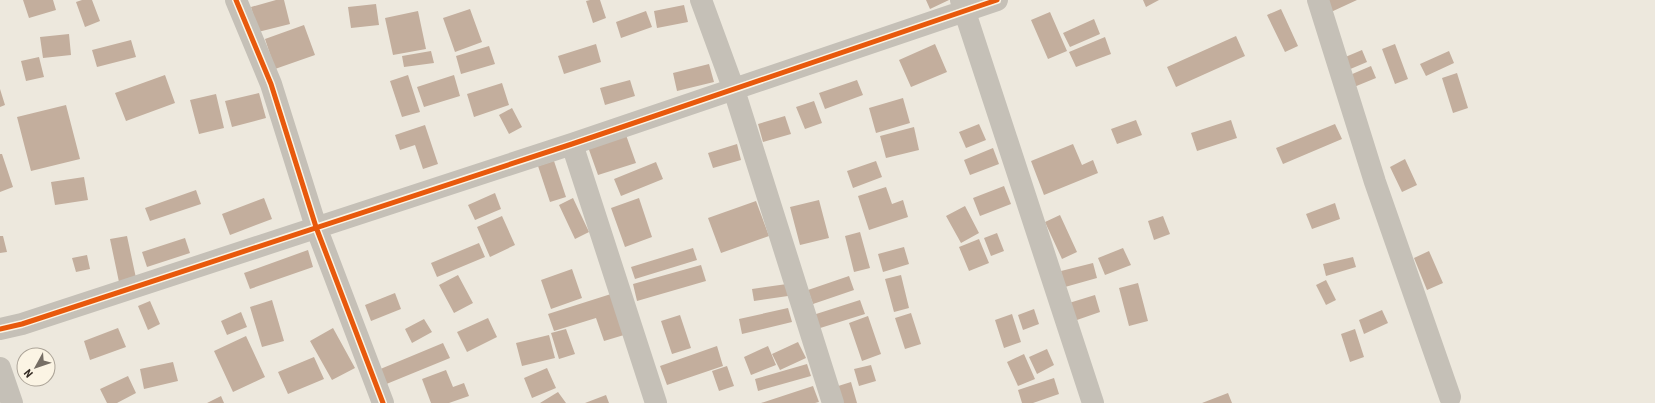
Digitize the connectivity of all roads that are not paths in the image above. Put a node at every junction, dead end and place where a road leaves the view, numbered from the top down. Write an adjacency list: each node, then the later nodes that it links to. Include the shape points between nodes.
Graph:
1 (236, 0): 8 (street, via 271,84)
2 (701, 0): 6 (street)
3 (997, 0): 5 (street)
4 (1318, 0): 11 (street, via 1375,182)
5 (963, 5): 6 (street); 16 (street)
6 (734, 90): 7 (street); 15 (street)
7 (572, 144): 8 (street); 14 (street)
8 (316, 227): 9 (street); 13 (street)
9 (0, 329)
10 (0, 368): 12 (street)
11 (1450, 397)
12 (12, 403)
13 (383, 403)
14 (656, 403)
15 (833, 403)
16 (1093, 403)

